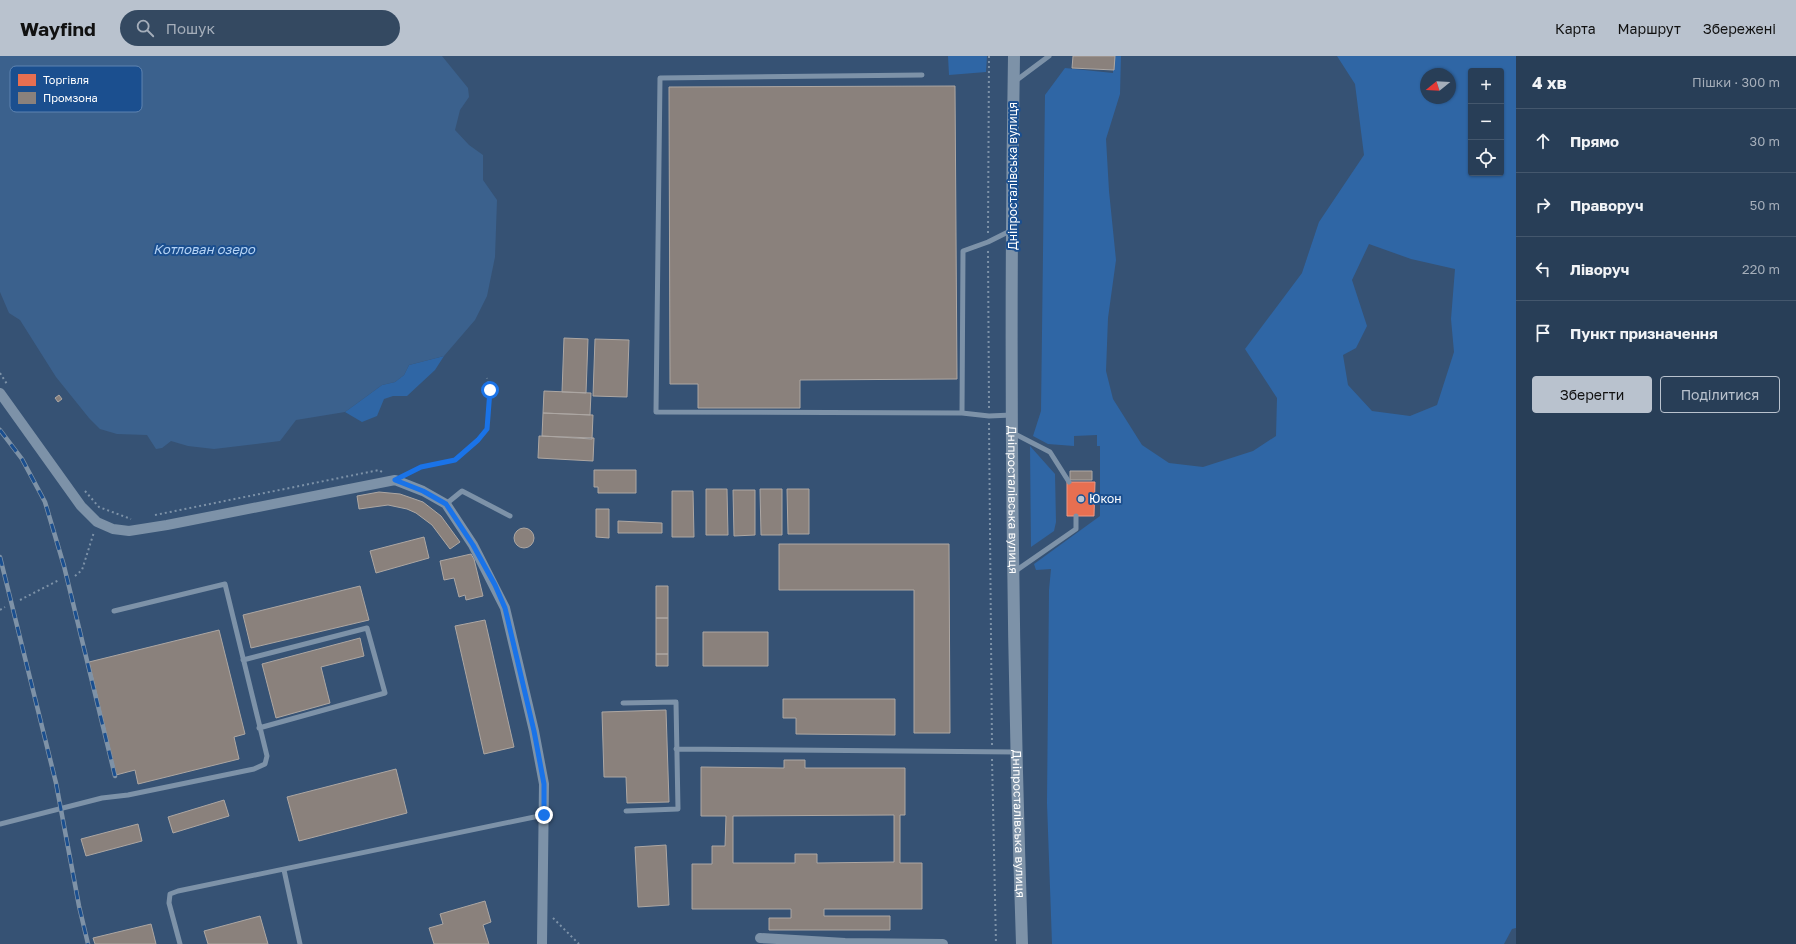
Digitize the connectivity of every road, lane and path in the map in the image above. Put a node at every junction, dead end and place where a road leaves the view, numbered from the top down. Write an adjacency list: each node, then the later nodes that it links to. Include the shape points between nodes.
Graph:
1 (989, 56): 7 (path)
2 (1014, 56): 5 (street, Дніпросталівська вулиця)
3 (1049, 56): 5 (lane)
4 (922, 75): 12 (lane, via 660,78 656,412)
5 (1013, 83): 6 (street, Дніпросталівська вулиця)
6 (1012, 230): 7 (lane); 13 (street, Дніпросталівська вулиця)
7 (988, 242): 12 (lane, via 964,251); 14 (path)
8 (0, 373): 10 (path)
9 (487, 378): 16 (path, via 490,390 487,429 473,445 455,460 421,467)
10 (12, 390)
11 (0, 393): 24 (street, via 81,506)
12 (962, 413): 14 (lane)
13 (1013, 415): 14 (lane); 15 (street, Дніпросталівська вулиця)
14 (989, 416): 37 (path)
15 (1013, 432): 17 (lane, via 1050,452); 25 (street, Дніпросталівська вулиця)
16 (395, 480): 19 (street); 20 (path, via 379,470); 24 (street, via 129,531 113,529)
17 (1069, 482)
18 (83, 488): 23 (path, via 99,507 130,519)
19 (446, 504): 21 (lane, via 462,491); 39 (street, via 473,545 505,608 544,784)
20 (148, 516)
21 (510, 516)
22 (1076, 516): 25 (lane, via 1076,529)
23 (135, 518)
24 (98, 522): 26 (path, via 82,570)
25 (1013, 573): 36 (street, Дніпросталівська вулиця)
26 (75, 576)
27 (59, 580): 28 (path)
28 (20, 600)
29 (5, 607): 30 (path)
30 (0, 610)
31 (114, 611): 32 (lane, via 226,584)
32 (243, 660): 34 (lane); 34 (lane, via 367,628 385,693)
33 (623, 703): 35 (lane, via 676,702)
34 (259, 728): 40 (lane, via 267,756 265,764 254,769 102,798)
35 (676, 749): 37 (lane); 38 (lane, via 678,809)
36 (1016, 752): 37 (lane); 50 (street, Дніпросталівська вулиця)
37 (992, 754): 49 (path)
38 (626, 810)
39 (544, 815): 41 (lane); 42 (street)
40 (0, 824)
41 (284, 870): 44 (lane, via 170,894 169,903); 45 (lane)
42 (542, 907): 46 (street); 47 (path)
43 (760, 938): 48 (street, via 845,943)
44 (180, 944)
45 (300, 944)
46 (542, 944)
47 (579, 944)
48 (943, 944)
49 (996, 944)
50 (1022, 944)

